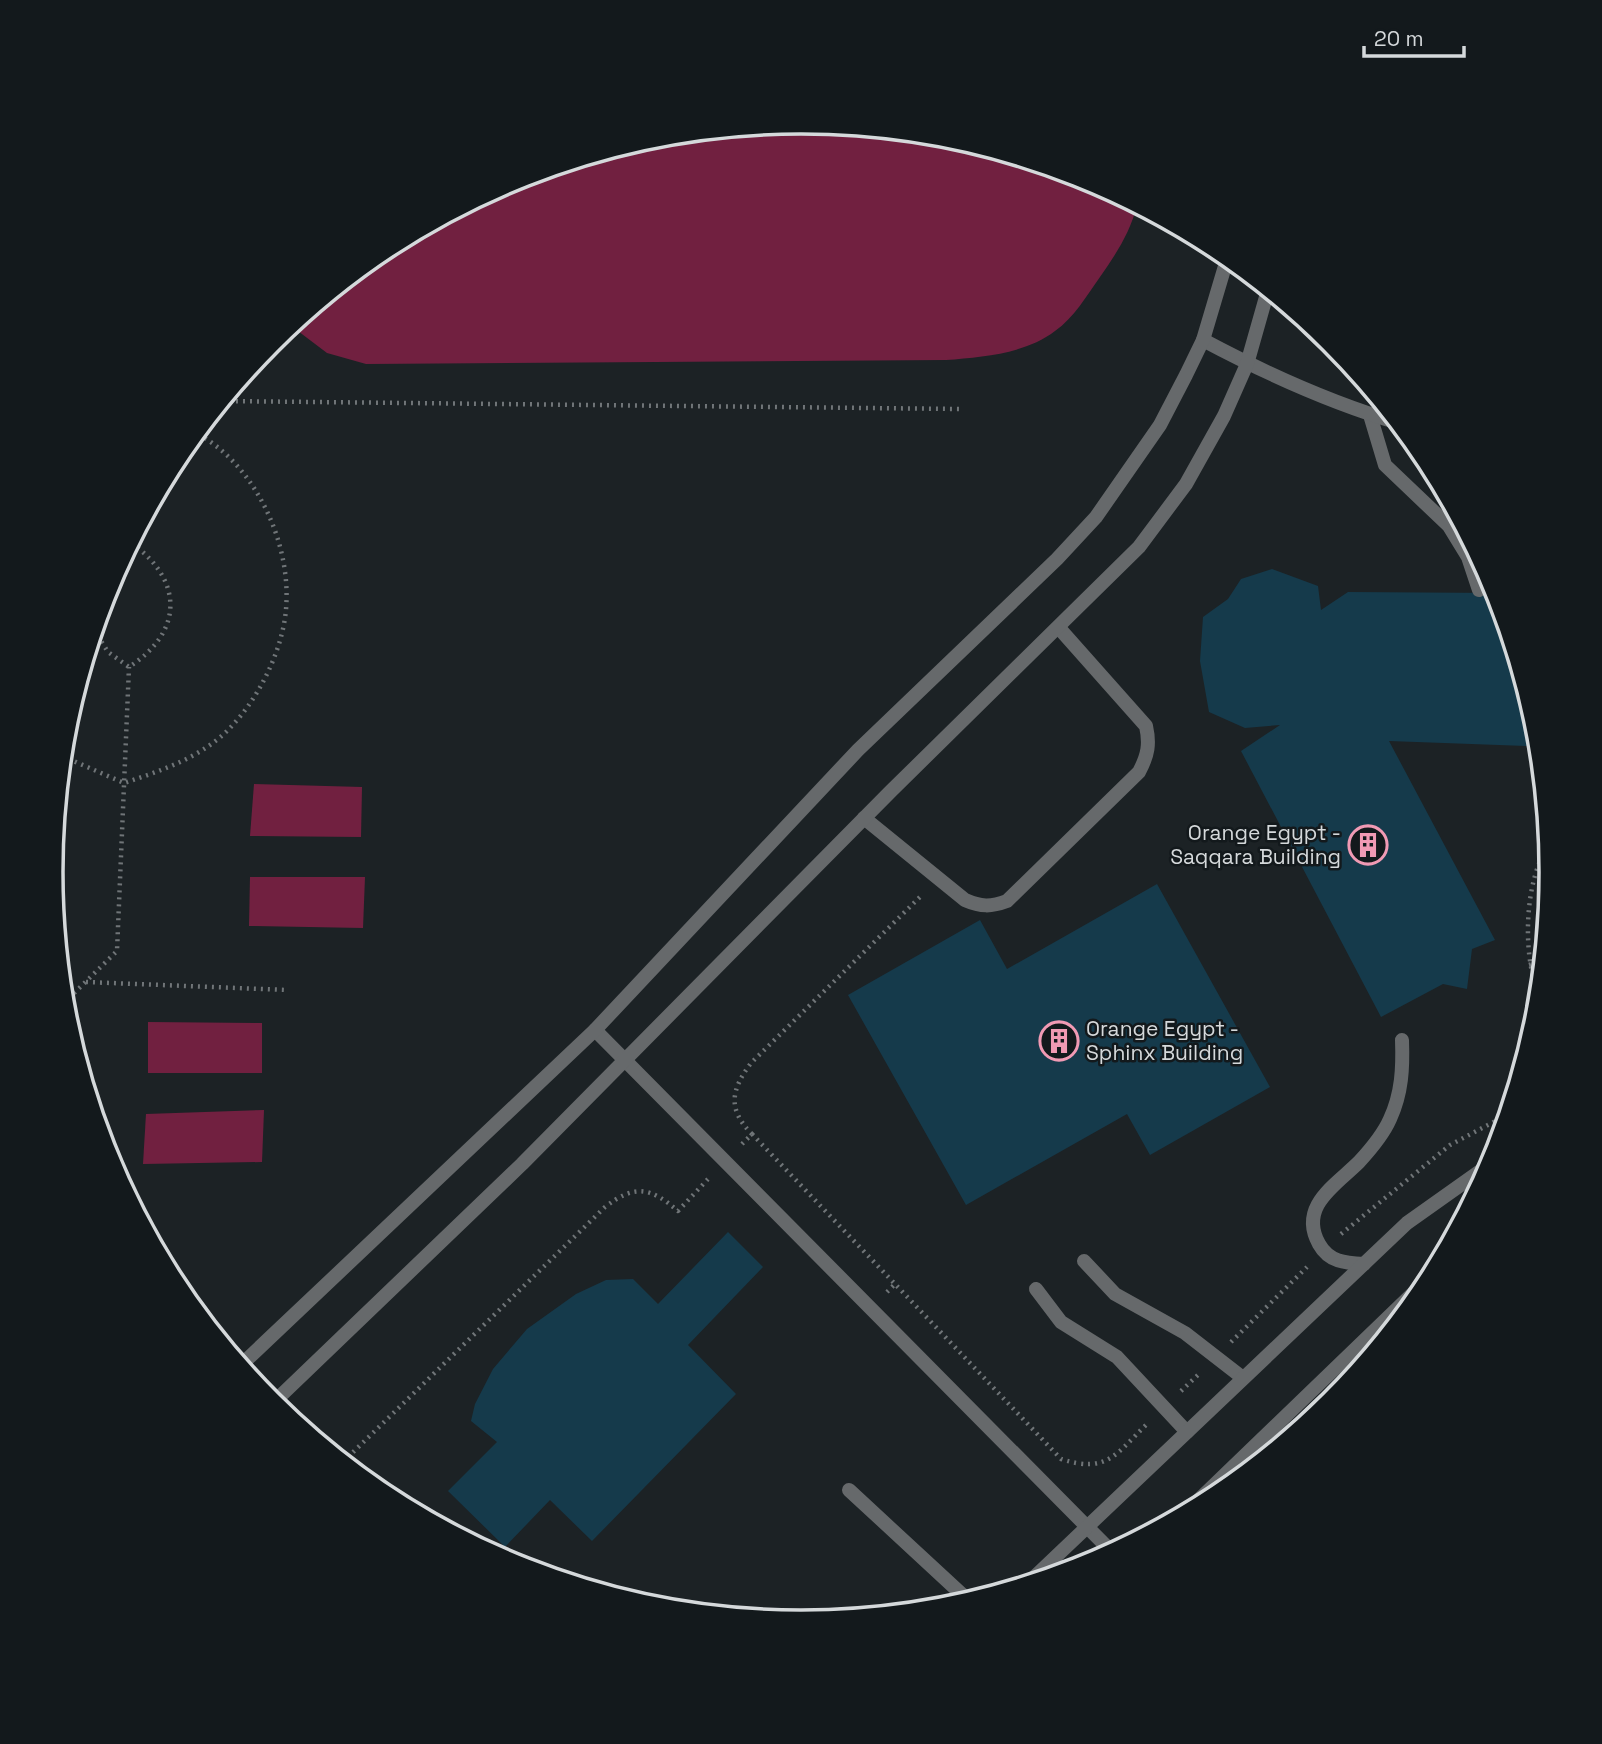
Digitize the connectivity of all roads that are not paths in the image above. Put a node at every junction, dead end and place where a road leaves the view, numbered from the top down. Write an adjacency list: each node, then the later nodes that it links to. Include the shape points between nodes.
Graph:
1 (1224, 268): 3 (street)
2 (1265, 299): 4 (street)
3 (1203, 340): 4 (street); 12 (street, via 1160,425 1096,517 858,750)
4 (1247, 363): 5 (street); 10 (street, via 1186,484 1139,547)
5 (1370, 415): 6 (street); 7 (street, via 1385,465 1449,526)
6 (1383, 419)
7 (1466, 553)
8 (1469, 559): 9 (street)
9 (1479, 590)
10 (1059, 628): 11 (street); 11 (street, via 1146,726 1147,757 1139,772 1007,901 993,906 965,901)
11 (864, 818): 14 (street)
12 (595, 1030): 14 (street); 20 (street)
13 (1402, 1040): 17 (street, via 1404,1067 1390,1120 1376,1143 1322,1195 1313,1213 1313,1234 1323,1252 1340,1263)
14 (624, 1061): 22 (street); 26 (street)
15 (1473, 1176): 17 (street, via 1407,1223)
16 (1084, 1261): 21 (street, via 1115,1294 1185,1333)
17 (1364, 1264): 21 (street)
18 (1036, 1289): 23 (street, via 1061,1322 1117,1357)
19 (1391, 1314): 24 (street)
20 (247, 1360)
21 (1243, 1378): 23 (street)
22 (281, 1396)
23 (1187, 1432): 26 (street)
24 (1216, 1482)
25 (849, 1490): 29 (street)
26 (1087, 1527): 27 (street); 28 (street)
27 (1104, 1544)
28 (1042, 1569)
29 (960, 1593)

